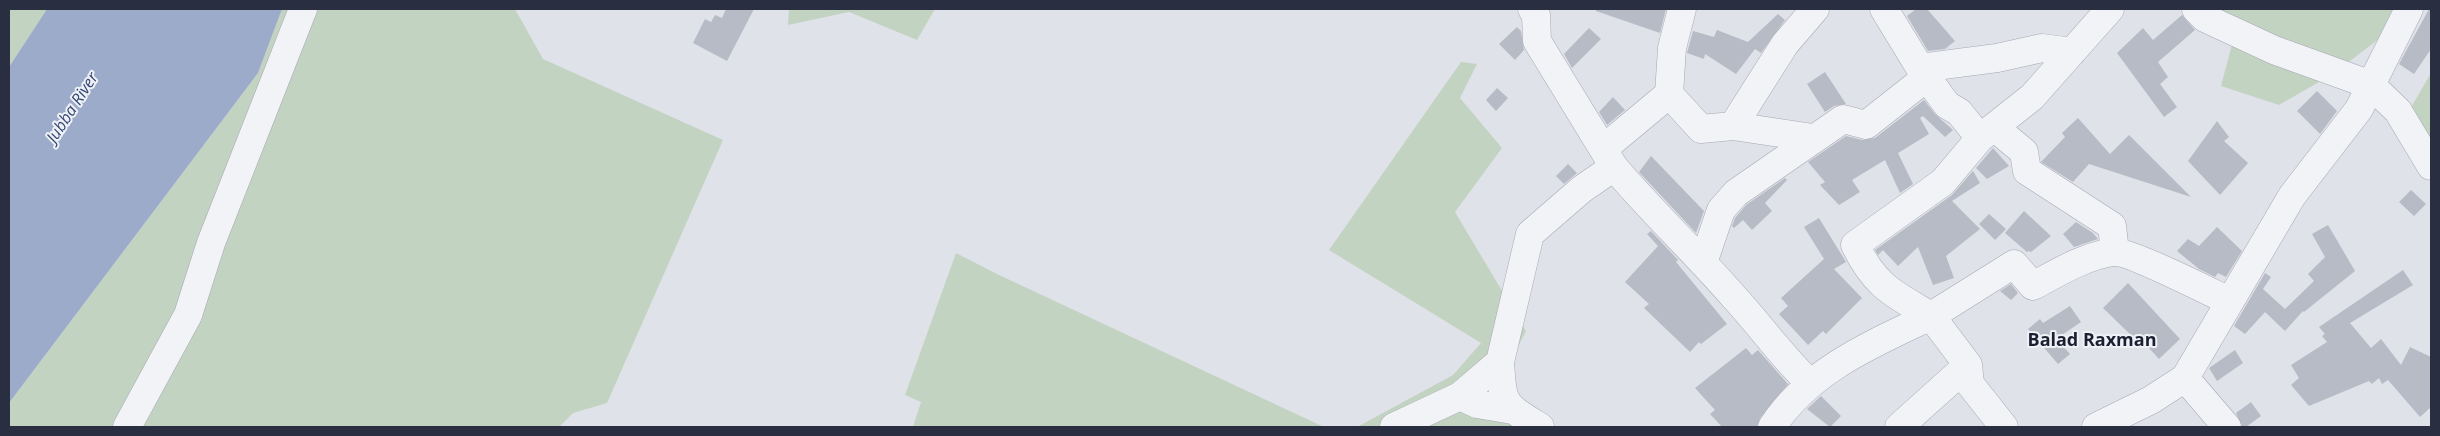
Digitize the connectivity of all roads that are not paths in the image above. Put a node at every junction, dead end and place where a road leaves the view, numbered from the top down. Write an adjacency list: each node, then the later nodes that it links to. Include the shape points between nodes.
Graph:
1 (303, 9): 29 (street, via 211,242 188,315)
2 (1682, 9): 13 (street, via 1672,48)
3 (1815, 9): 14 (street, via 1784,44)
4 (1884, 9): 11 (street)
5 (2110, 9): 10 (street)
6 (2239, 9): 9 (street)
7 (2409, 9): 12 (street)
8 (1534, 11): 17 (street, via 1536,41)
9 (2201, 13): 12 (street, via 2274,50)
10 (2072, 52): 11 (street, via 2042,48 1998,58 1951,62); 15 (street, via 2032,97)
11 (1924, 72): 15 (street, via 1947,105); 16 (street, via 1866,125 1843,119)
12 (2371, 85): 18 (street, via 2398,111); 21 (street, via 2359,109 2292,196)
13 (1668, 94): 14 (street, via 1701,129); 17 (street)
14 (1733, 126): 16 (street)
15 (1987, 133): 19 (street, via 2024,152 2027,171 2112,226); 22 (street, via 1943,182 1855,245 1865,265 1886,290)
16 (1813, 138): 20 (street, via 1736,193 1720,210)
17 (1609, 158): 20 (street, via 1647,206); 23 (street, via 1582,189 1530,234)
18 (2431, 166)
19 (2115, 252): 21 (street, via 2190,281); 22 (street, via 2070,266 2033,286 2014,264)
20 (1703, 263): 26 (street)
21 (2229, 301): 25 (street)
22 (1931, 316): 24 (street); 26 (street, via 1858,352)
23 (1500, 362): 27 (street); 28 (street, via 1502,396)
24 (1968, 365): 33 (street); 34 (street, via 1970,384)
25 (2185, 378): 35 (street, via 2151,400); 36 (street)
26 (1810, 383): 32 (street)
27 (1460, 396): 28 (street, via 1477,404); 30 (street)
28 (1513, 410): 31 (street)
29 (127, 427)
30 (1394, 427)
31 (1540, 427)
32 (1772, 427)
33 (1899, 427)
34 (2004, 427)
35 (2096, 427)
36 (2226, 427)

